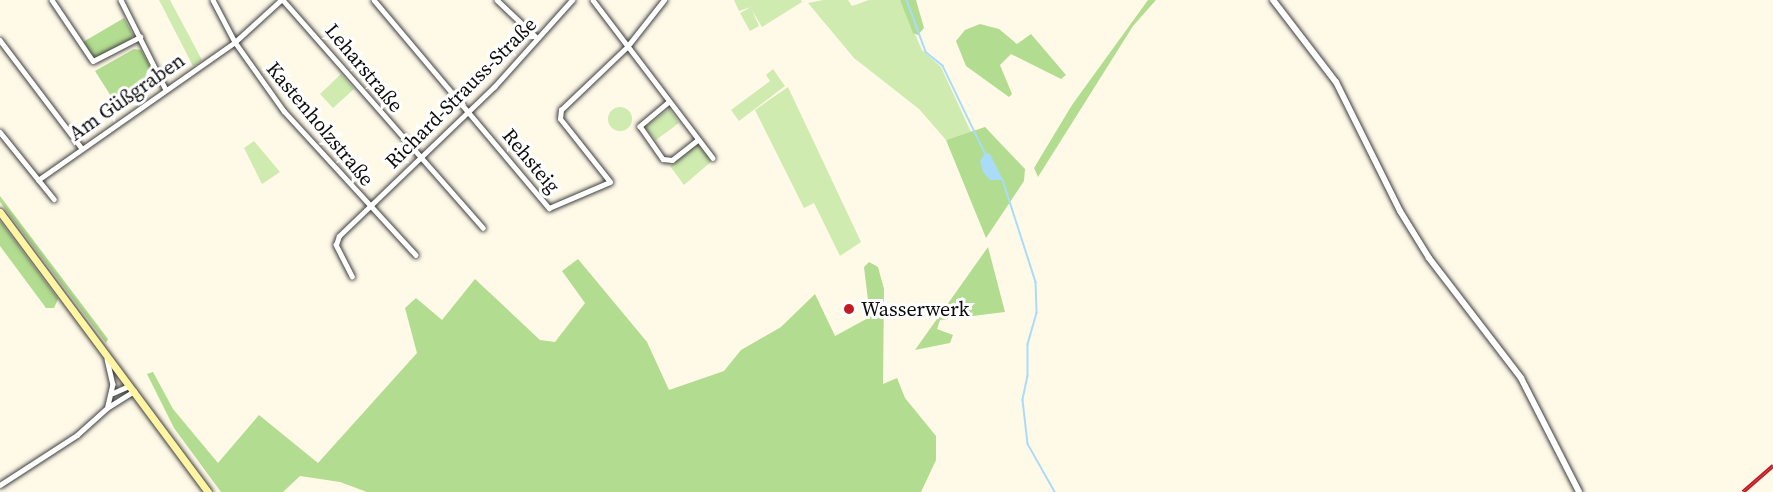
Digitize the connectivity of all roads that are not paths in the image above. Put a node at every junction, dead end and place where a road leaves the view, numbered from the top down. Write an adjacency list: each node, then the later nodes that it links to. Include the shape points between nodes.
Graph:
1 (52, 0): 11 (street, via 93,61 103,60)
2 (121, 0): 11 (street)
3 (213, 0): 14 (street, Kastenholzstraße)
4 (282, 0): 14 (street, Leharstraße); 22 (street, Leharstraße)
5 (374, 0): 18 (street)
6 (497, 0): 12 (street)
7 (572, 0): 12 (street, Richard-Strauss-Straße)
8 (593, 0): 15 (street)
9 (664, 0): 15 (street)
10 (1273, 0): 37 (street, via 1336,82 1400,211 1429,258 1521,378)
11 (140, 37): 16 (street)
12 (537, 38): 18 (street, Richard-Strauss-Straße)
13 (0, 40): 21 (street)
14 (235, 42): 16 (street, Am Güßgraben); 26 (street, Kastenholzstraße, via 284,111)
15 (627, 47): 17 (street); 18 (street, Rehsteig, via 561,110 560,119 610,182 549,208)
16 (165, 88): 21 (street, Am Güßgraben)
17 (669, 102): 20 (street); 20 (street, via 640,126 663,159 672,160)
18 (469, 110): 22 (street, Richard-Strauss-Straße)
19 (0, 132): 24 (street)
20 (698, 140): 23 (street)
21 (81, 147): 24 (street, Am Güßgraben)
22 (420, 158): 26 (street, Richard-Strauss-Straße); 28 (street, Leharstraße)
23 (713, 158)
24 (38, 180): 25 (street)
25 (54, 199)
26 (369, 205): 29 (street, Kastenholzstraße); 30 (street, Richard-Strauss-Straße, via 339,236 336,245)
27 (0, 212): 31 (main road)
28 (483, 228)
29 (416, 255)
30 (352, 277)
31 (104, 351): 32 (main road); 33 (street)
32 (132, 389): 33 (street); 34 (street); 36 (main road)
33 (113, 393): 34 (street)
34 (107, 408): 35 (street, via 77,435)
35 (0, 484)
36 (208, 492)
37 (1579, 492)

